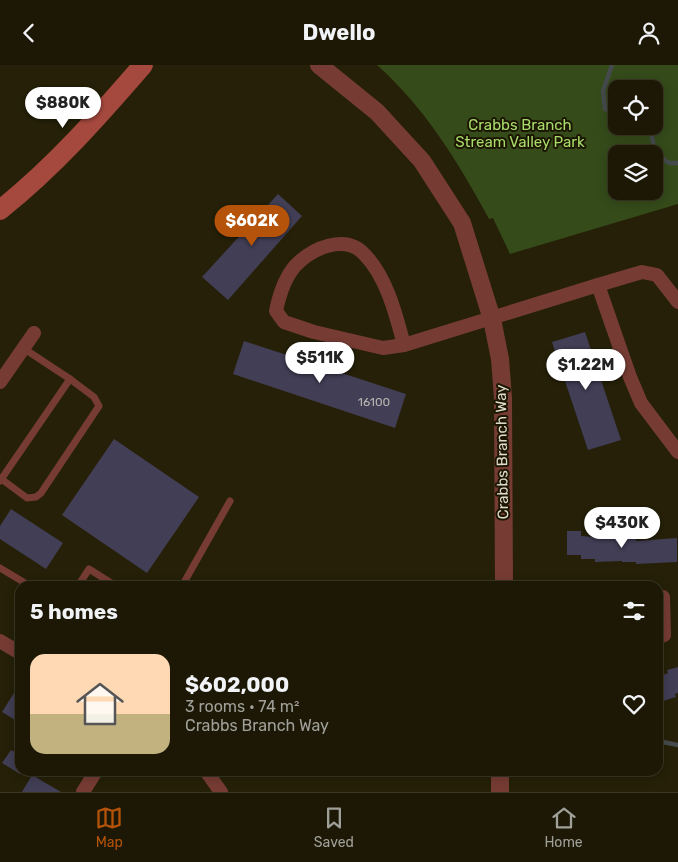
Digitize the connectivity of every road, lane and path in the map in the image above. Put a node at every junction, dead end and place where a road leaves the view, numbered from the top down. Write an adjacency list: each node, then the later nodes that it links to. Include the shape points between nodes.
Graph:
1 (143, 65): 3 (main road, via 94,122 34,183)
2 (319, 65): 6 (street, Crabbs Branch Way, via 377,112 422,161 462,223)
3 (0, 210)
4 (598, 285): 5 (street, via 642,272 657,275); 6 (street); 12 (street, via 641,403)
5 (678, 302)
6 (492, 319): 8 (street); 20 (street, Crabbs Branch Way, via 503,398)
7 (34, 333): 9 (street)
8 (404, 345): 8 (street, via 383,348 284,322 276,311 280,292 295,267 314,251 332,244 348,244 364,253 374,265 395,313)
9 (23, 348): 10 (lane); 11 (street)
10 (70, 379): 13 (lane); 13 (lane, via 94,397 99,406 41,493 27,498)
11 (0, 382)
12 (678, 453)
13 (0, 479)
14 (230, 501): 19 (lane)
15 (0, 568): 16 (lane)
16 (22, 581)
17 (81, 581): 18 (lane, via 89,569)
18 (108, 581)
19 (185, 581)
20 (504, 581)
21 (663, 597): 22 (street)
22 (663, 635)
23 (0, 641): 24 (street)
24 (15, 650)
25 (93, 776): 28 (street)
26 (210, 776): 29 (street)
27 (500, 776): 30 (street)
28 (83, 792)
29 (222, 792)
30 (500, 792)

